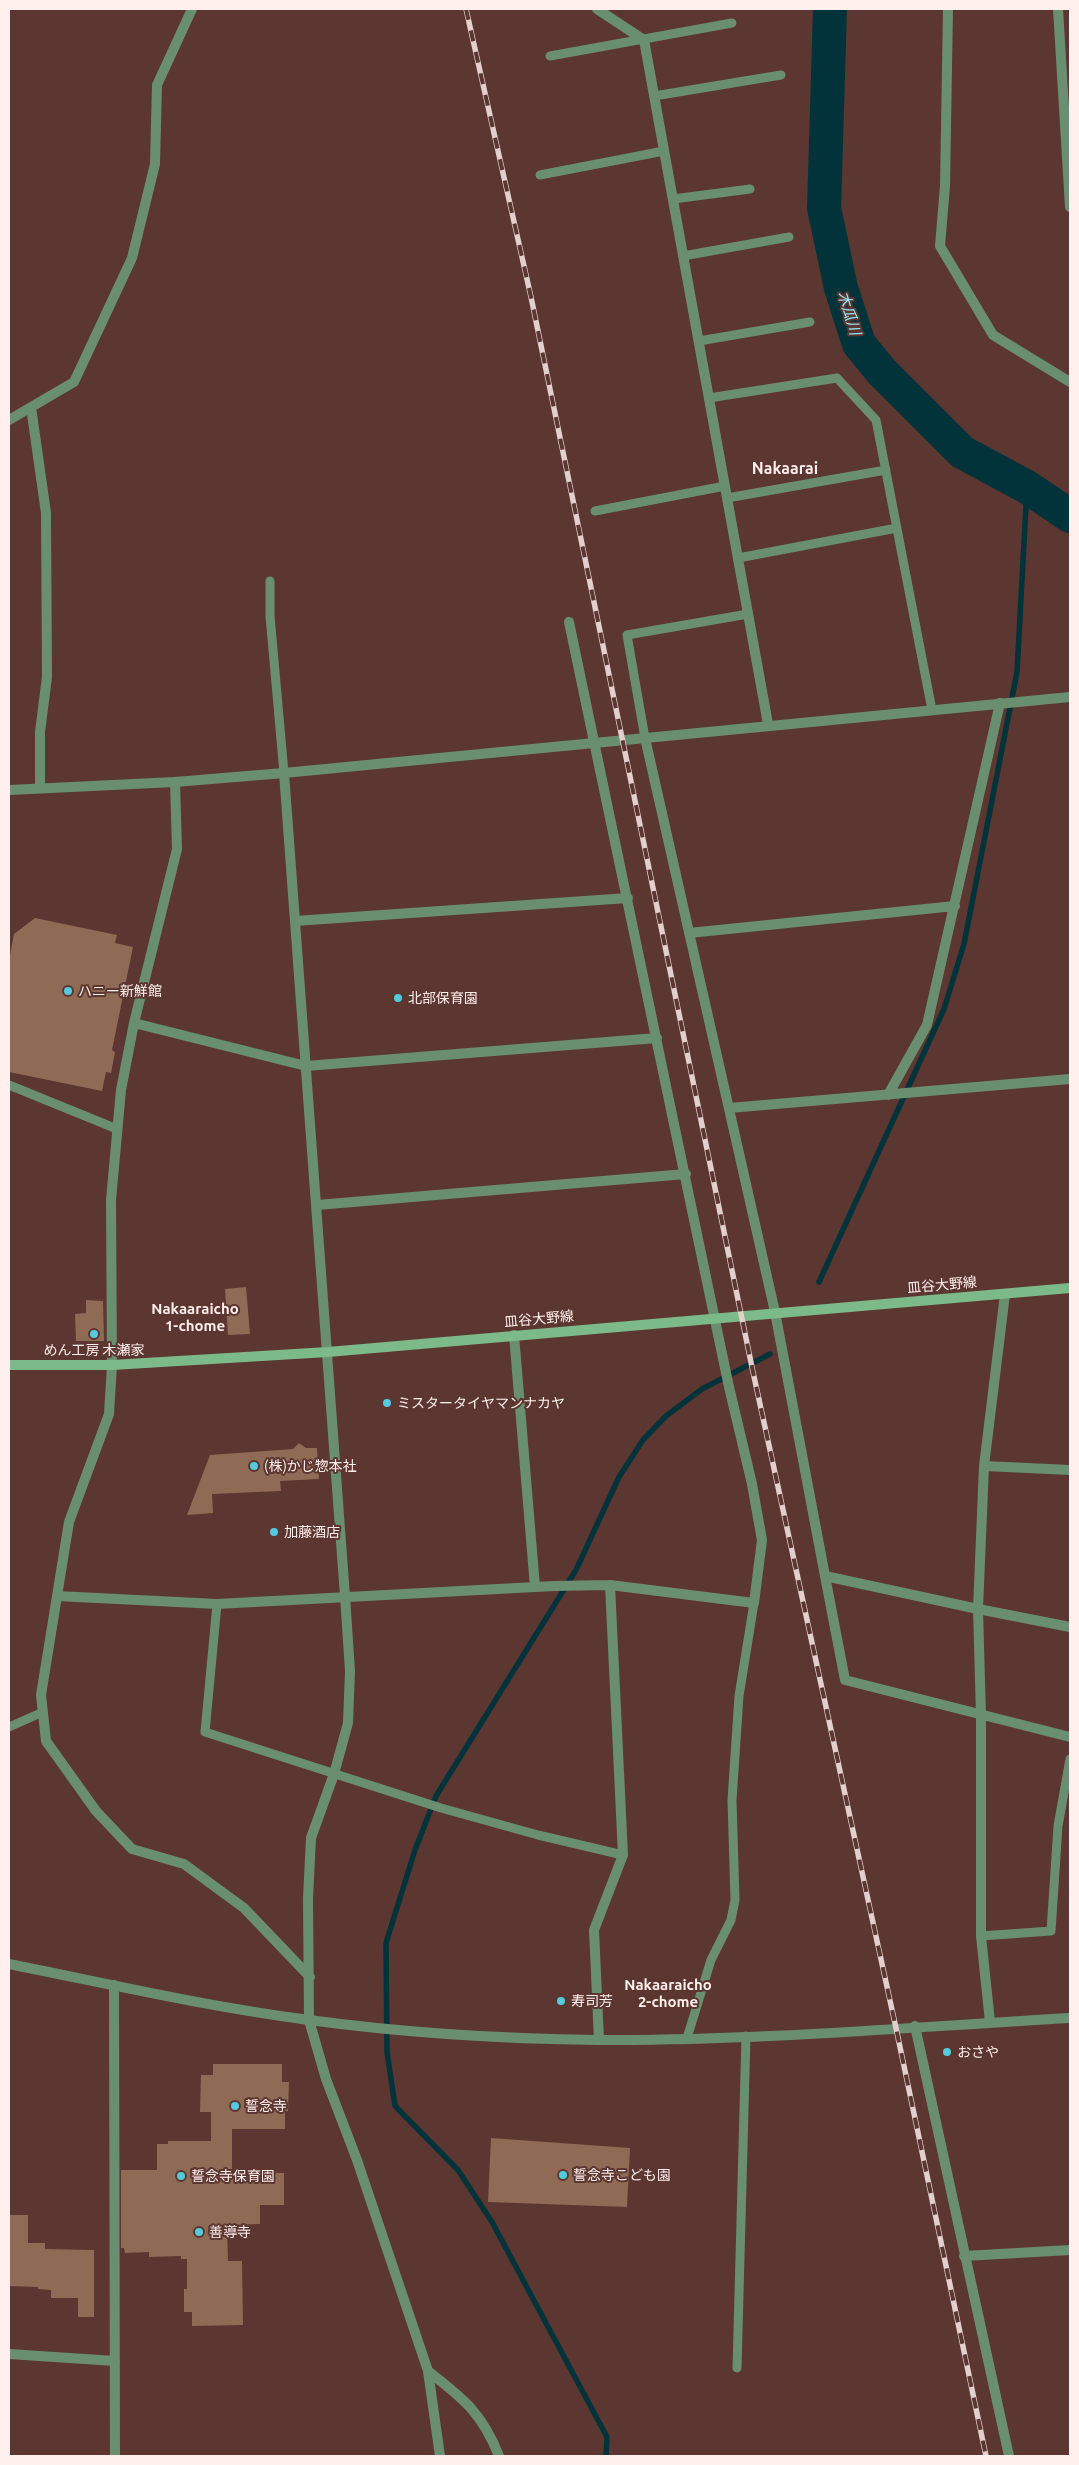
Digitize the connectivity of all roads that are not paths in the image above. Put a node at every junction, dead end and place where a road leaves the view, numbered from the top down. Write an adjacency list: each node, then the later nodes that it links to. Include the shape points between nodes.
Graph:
1 (192, 9): 22 (street, via 157,85 155,164 132,258 74,382)
2 (597, 9): 6 (street)
3 (948, 9): 20 (street, via 945,186 940,246 993,335)
4 (1058, 9): 12 (street)
5 (732, 23): 6 (lane)
6 (644, 40): 7 (lane); 9 (street)
7 (550, 56)
8 (781, 75): 9 (lane)
9 (654, 96): 10 (street)
10 (664, 151): 11 (lane); 14 (street)
11 (540, 175)
12 (1070, 186): 15 (street)
13 (750, 189): 14 (lane)
14 (673, 199): 17 (street)
15 (1070, 207)
16 (789, 237): 17 (lane)
17 (683, 256): 19 (street)
18 (810, 322): 19 (lane)
19 (699, 341): 21 (street)
20 (1070, 382)
21 (709, 398): 24 (lane, via 837,378 876,420); 25 (street)
22 (31, 407): 23 (street); 41 (street, via 46,513 47,677 40,732)
23 (9, 420)
24 (886, 470): 26 (lane); 28 (lane)
25 (725, 486): 26 (street); 27 (lane)
26 (727, 498): 29 (street)
27 (594, 511)
28 (897, 528): 29 (lane); 35 (lane)
29 (738, 558): 31 (street)
30 (270, 581): 39 (lane, via 270,616)
31 (748, 614): 36 (street); 37 (lane, via 628,635)
32 (569, 622): 38 (street)
33 (1070, 697): 34 (street)
34 (1000, 703): 35 (street); 44 (street)
35 (932, 710): 36 (street)
36 (768, 724): 37 (street)
37 (645, 738): 38 (street); 46 (street)
38 (596, 743): 39 (street); 43 (street)
39 (284, 773): 40 (street); 45 (street)
40 (175, 782): 41 (street); 47 (street, via 177,849)
41 (40, 788): 42 (street)
42 (9, 790)
43 (628, 898): 45 (street); 48 (street)
44 (955, 906): 46 (street); 52 (street, via 927,1025)
45 (295, 921): 49 (street)
46 (689, 933): 53 (street)
47 (134, 1023): 49 (street); 54 (street)
48 (657, 1038): 49 (street); 55 (street)
49 (306, 1066): 56 (street)
50 (1070, 1079): 52 (street)
51 (9, 1086): 54 (lane)
52 (888, 1095): 53 (street)
53 (728, 1108): 59 (street)
54 (117, 1130): 64 (street, via 111,1200)
55 (686, 1174): 56 (street); 60 (street)
56 (317, 1205): 62 (street)
57 (1070, 1288): 58 (main road, 皿谷大野線)
58 (1005, 1294): 59 (main road, 皿谷大野線); 65 (street)
59 (775, 1312): 60 (main road, 皿谷大野線); 67 (street)
60 (716, 1318): 61 (main road, 皿谷大野線); 72 (street, via 762,1540)
61 (514, 1335): 62 (main road, 皿谷大野線); 69 (street)
62 (328, 1352): 64 (main road, 皿谷大野線); 71 (street)
63 (9, 1365): 64 (main road, 皿谷大野線)
64 (112, 1365): 70 (street, via 109,1414 69,1522)
65 (984, 1466): 66 (street); 74 (street)
66 (1070, 1470)
67 (825, 1576): 74 (street); 77 (street, via 845,1680)
68 (610, 1585): 69 (street); 72 (street); 82 (street)
69 (535, 1587): 71 (street)
70 (57, 1596): 73 (street); 76 (street, via 41,1695)
71 (345, 1596): 73 (street); 81 (street, via 350,1671 348,1723)
72 (754, 1603): 92 (lane, via 739,1696 732,1800 735,1900 730,1920 711,1960)
73 (217, 1604): 81 (lane, via 205,1732)
74 (978, 1609): 75 (street); 77 (street)
75 (1070, 1627)
76 (43, 1712): 78 (lane); 85 (street, via 46,1742 96,1811 132,1849 184,1864 244,1908)
77 (982, 1716): 79 (street); 83 (street)
78 (9, 1727)
79 (1070, 1737)
80 (1070, 1759): 83 (lane, via 1058,1826 1051,1931)
81 (334, 1774): 82 (lane, via 441,1808); 85 (street, via 311,1838 308,1898)
82 (623, 1855): 93 (street, via 594,1930)
83 (982, 1936): 89 (street)
84 (9, 1964): 86 (street)
85 (310, 1977): 88 (street)
86 (114, 1985): 88 (street); 97 (street)
87 (1070, 2018): 89 (street)
88 (309, 2020): 93 (street, via 400,2029); 99 (street, via 326,2079 357,2160)
89 (990, 2022): 90 (street)
90 (915, 2026): 91 (street); 95 (street)
91 (746, 2036): 92 (street); 98 (lane)
92 (686, 2038): 93 (street)
93 (598, 2040)
94 (1070, 2250): 95 (street)
95 (964, 2256): 103 (street)
96 (9, 2354): 97 (street)
97 (115, 2361): 100 (street)
98 (737, 2368)
99 (428, 2372): 101 (street); 102 (street, via 466,2401 490,2435)
100 (115, 2456)
101 (440, 2456)
102 (499, 2456)
103 (1008, 2456)

